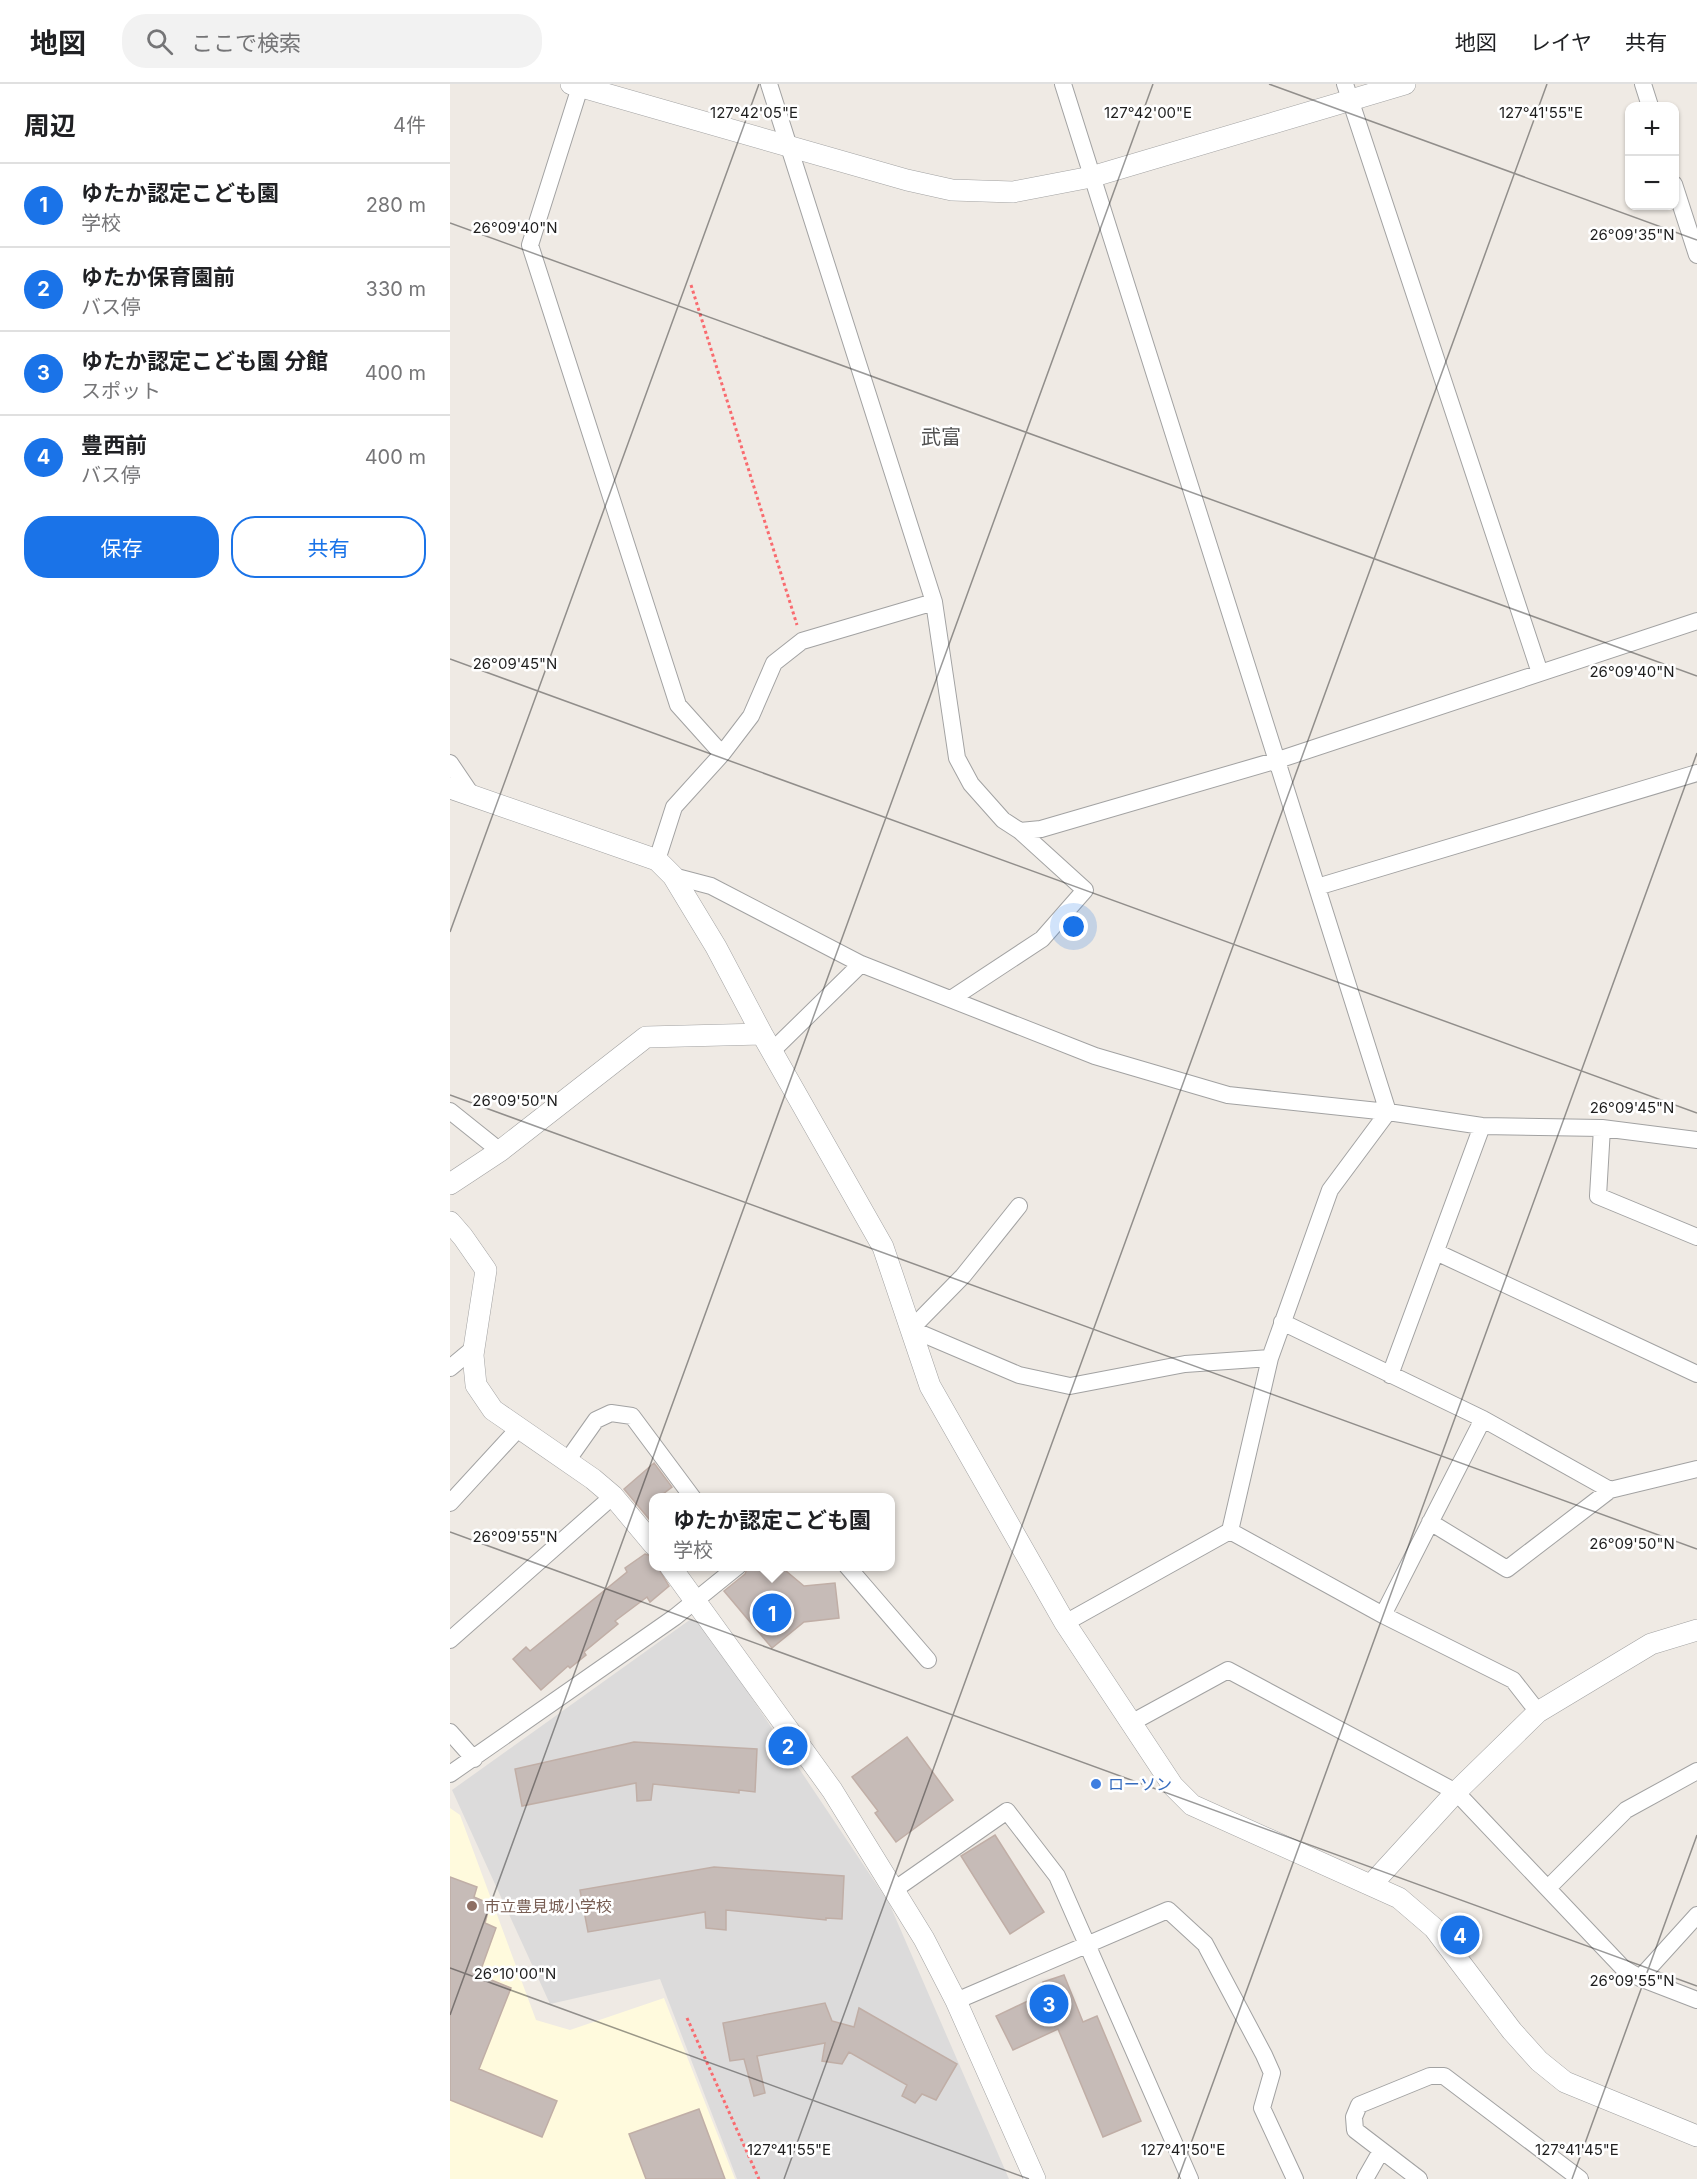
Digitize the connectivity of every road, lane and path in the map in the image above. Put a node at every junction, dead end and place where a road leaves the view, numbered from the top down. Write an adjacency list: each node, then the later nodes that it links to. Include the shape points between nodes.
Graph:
1 (769, 84): 8 (street)
2 (1063, 84): 9 (street)
3 (1405, 84): 6 (street)
4 (1643, 84): 7 (street)
5 (576, 85): 8 (street); 17 (street, via 530,245 678,705)
6 (1347, 93): 9 (street); 16 (street)
7 (1649, 102)
8 (788, 146): 9 (street, via 952,190 1013,192); 13 (street)
9 (1091, 177): 18 (street)
10 (1679, 199): 11 (street)
11 (1697, 255)
12 (691, 285): 15 (path)
13 (934, 602): 15 (street); 23 (street, via 957,758 971,784 1003,820)
14 (1697, 621): 16 (street)
15 (802, 641): 17 (street, via 774,663 751,716)
16 (1540, 673): 18 (street)
17 (722, 754): 24 (street, via 674,807)
18 (1278, 760): 23 (street, via 1041,829); 26 (street)
19 (450, 763): 22 (street)
20 (1697, 773): 26 (street)
21 (450, 788): 22 (street)
22 (473, 797): 24 (street)
23 (1020, 831): 28 (street, via 1085,890 1042,939)
24 (657, 860): 25 (street)
25 (673, 876): 27 (street, via 711,886); 29 (street)
26 (1317, 887): 31 (street)
27 (861, 964): 28 (street); 29 (street)
28 (951, 999): 31 (street, via 1095,1056 1228,1095)
29 (767, 1042): 35 (street, via 646,1037); 42 (street, via 883,1247)
30 (450, 1111): 35 (street)
31 (1388, 1112): 32 (street); 41 (street, via 1330,1190)
32 (1482, 1126): 33 (street); 40 (street)
33 (1602, 1128): 34 (street); 39 (street, via 1598,1196)
34 (1697, 1140)
35 (500, 1151): 36 (street)
36 (450, 1184)
37 (1019, 1206): 42 (street, via 963,1276)
38 (454, 1235): 43 (street, via 486,1270)
39 (1697, 1237)
40 (1436, 1252): 46 (street); 47 (street)
41 (1282, 1322): 44 (street); 47 (street)
42 (911, 1329): 44 (street, via 1019,1375 1070,1386 1185,1364); 64 (street, via 930,1386)
43 (474, 1348): 45 (street); 49 (street, via 476,1385 493,1410)
44 (1270, 1358): 57 (street)
45 (450, 1368)
46 (1697, 1374)
47 (1390, 1375): 48 (street)
48 (1483, 1419): 52 (street); 56 (street)
49 (519, 1428): 50 (street); 55 (street)
50 (567, 1461): 53 (street, via 596,1420 611,1413 632,1416); 54 (street)
51 (1697, 1469): 52 (street)
52 (1610, 1490): 56 (street, via 1507,1569)
53 (690, 1493)
54 (613, 1496): 58 (street); 66 (street)
55 (450, 1503)
56 (1430, 1522): 63 (street)
57 (1230, 1531): 63 (street); 64 (street)
58 (649, 1539)
59 (673, 1571): 62 (street)
60 (731, 1571): 62 (street)
61 (851, 1571): 67 (street)
62 (693, 1600): 71 (street, via 675,1617); 77 (street, via 832,1790)
63 (1383, 1615): 68 (street, via 1513,1680)
64 (1065, 1623): 69 (street)
65 (1697, 1630): 68 (street, via 1651,1644)
66 (450, 1640)
67 (928, 1660)
68 (1538, 1712): 74 (street)
69 (1131, 1724): 74 (street, via 1228,1670); 75 (street, via 1173,1786 1192,1805)
70 (450, 1732): 71 (street)
71 (474, 1758): 73 (street)
72 (1697, 1771): 76 (street, via 1626,1810)
73 (450, 1774)
74 (1456, 1792): 75 (street); 76 (street)
75 (1371, 1885): 84 (street, via 1399,1898 1434,1928 1512,2031 1565,2082)
76 (1548, 1888): 80 (street, via 1623,1968)
77 (894, 1890): 79 (street, via 1007,1811 1057,1876); 82 (street)
78 (1697, 1914): 80 (street)
79 (1087, 1945): 82 (street); 88 (street); 89 (street, via 1168,1910 1205,1944 1272,2073 1262,2108)
80 (1640, 1978): 81 (street)
81 (1697, 2000)
82 (956, 2001): 87 (street)
83 (687, 2018): 86 (path)
84 (1697, 2136)
85 (1381, 2151): 90 (street); 91 (street); 92 (street, via 1354,2130 1359,2105 1430,2076 1444,2076)
86 (759, 2179)
87 (1035, 2179)
88 (1190, 2179)
89 (1295, 2179)
90 (1365, 2179)
91 (1419, 2179)
92 (1580, 2179)

